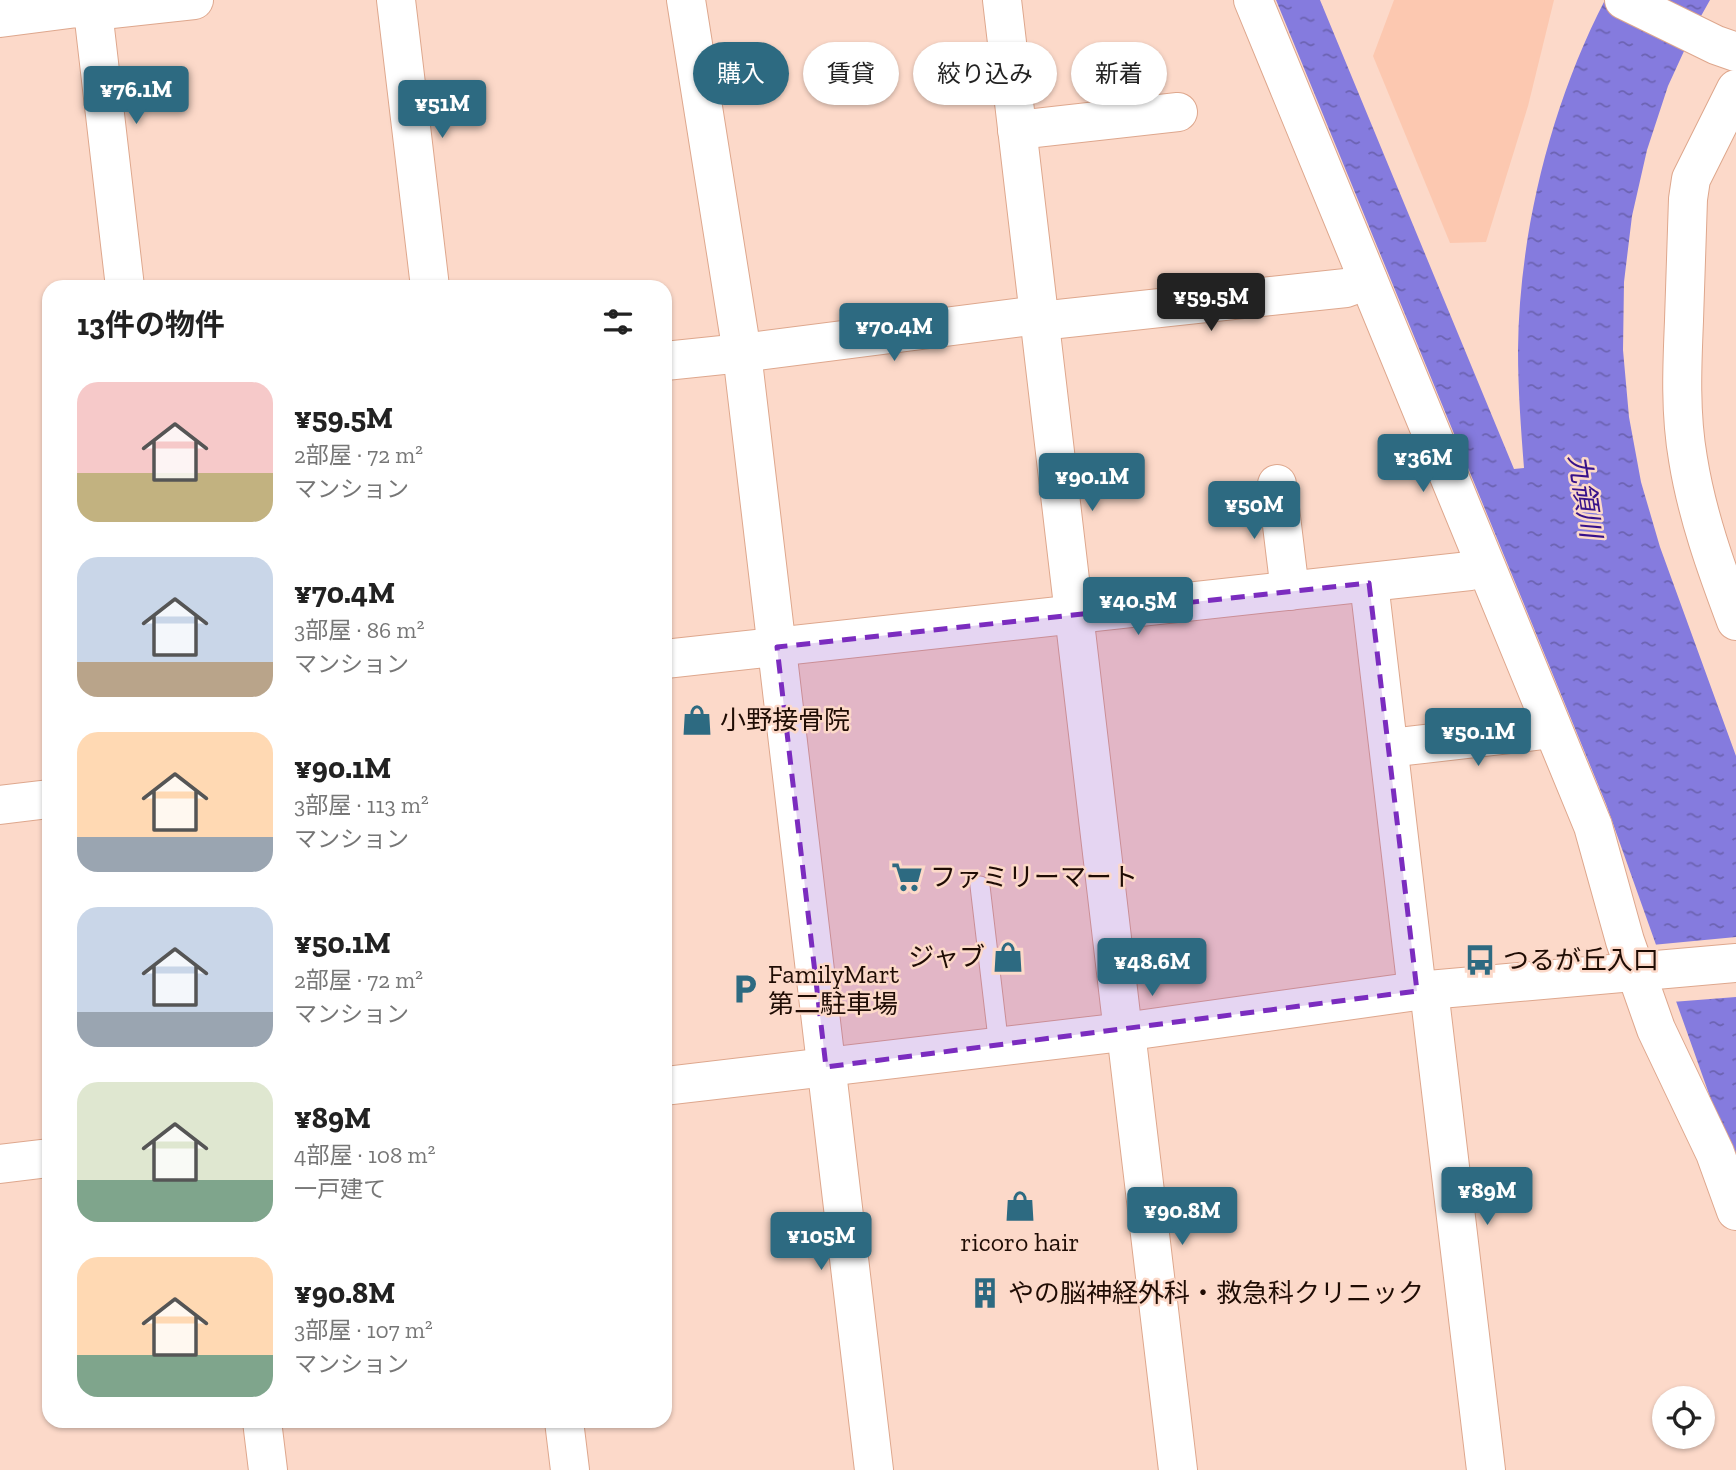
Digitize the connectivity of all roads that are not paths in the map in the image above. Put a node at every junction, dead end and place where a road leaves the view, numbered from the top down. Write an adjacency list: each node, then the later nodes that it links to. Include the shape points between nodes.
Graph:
1 (194, 0): 7 (street)
2 (396, 0): 14 (street)
3 (686, 0): 17 (street)
4 (1002, 0): 12 (street)
5 (1253, 0): 15 (street)
6 (1624, 0): 9 (street)
7 (87, 6): 8 (street); 13 (street)
8 (0, 18)
9 (1726, 49)
10 (1736, 89): 24 (street, via 1691,178 1682,405 1698,508)
11 (1178, 111): 12 (street)
12 (1017, 130): 16 (street)
13 (124, 280)
14 (429, 280)
15 (1368, 280): 16 (street, via 1346,288); 20 (street)
16 (1039, 318): 17 (street); 23 (street)
17 (742, 353): 18 (street); 25 (street)
18 (672, 360)
19 (1277, 484): 22 (street)
20 (1485, 565): 21 (street, via 1470,571); 27 (street)
21 (1370, 583): 22 (street); 28 (street)
22 (1290, 591): 23 (street)
23 (1074, 615): 25 (street); 35 (street)
24 (1736, 621)
25 (777, 647): 26 (street); 37 (street)
26 (672, 658)
27 (1550, 725): 28 (street, via 1536,731); 33 (street, via 1592,826)
28 (1389, 748): 34 (street)
29 (42, 800): 30 (street)
30 (0, 805)
31 (980, 886): 36 (lane)
32 (1736, 963): 33 (street)
33 (1641, 972): 34 (street); 41 (street, via 1656,1029 1716,1153)
34 (1423, 991): 35 (street); 48 (street)
35 (1124, 1032): 36 (street); 47 (street)
36 (999, 1047): 37 (street)
37 (826, 1067): 38 (street); 46 (street)
38 (672, 1085)
39 (42, 1159): 40 (street)
40 (0, 1164)
41 (1736, 1211)
42 (263, 1428): 44 (street)
43 (566, 1428): 45 (street)
44 (268, 1470)
45 (570, 1470)
46 (874, 1470)
47 (1178, 1470)
48 (1486, 1470)

